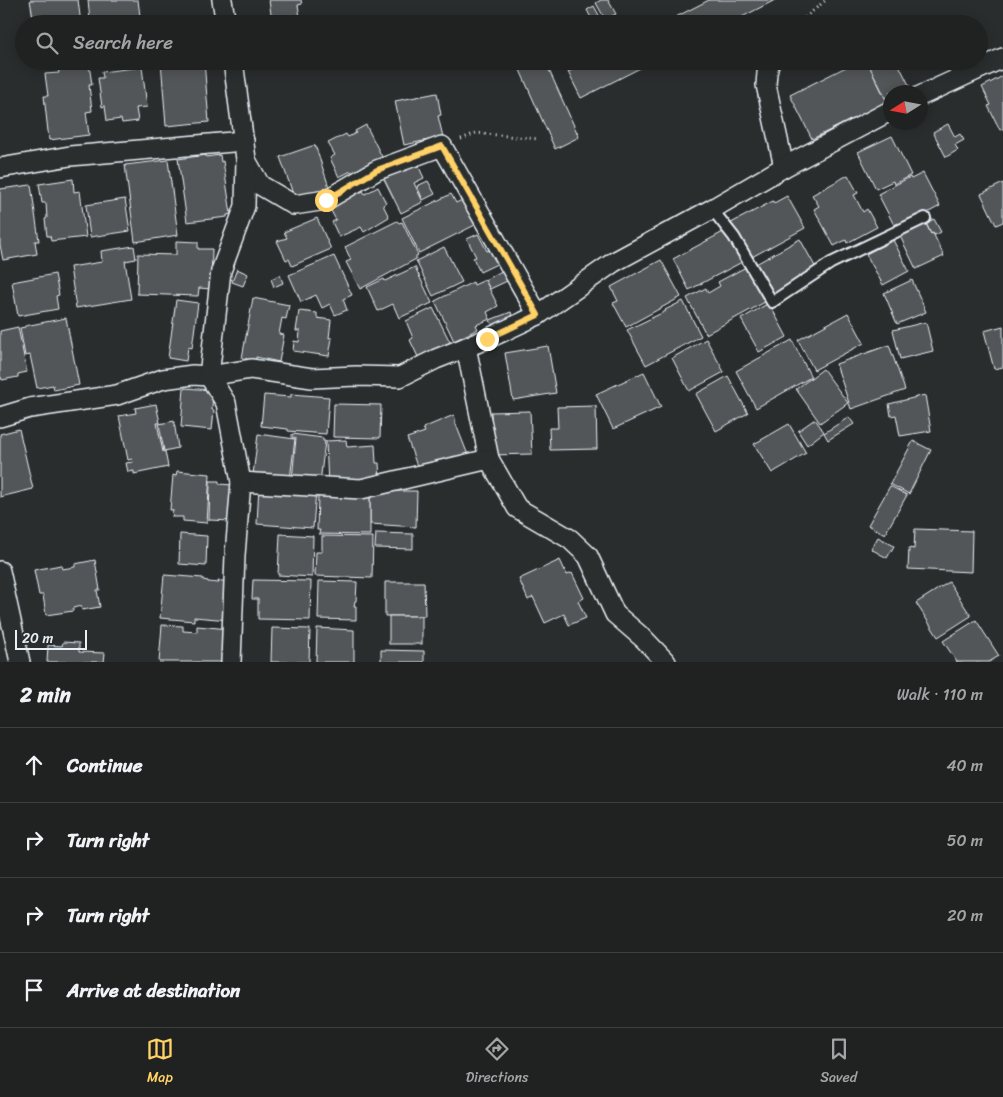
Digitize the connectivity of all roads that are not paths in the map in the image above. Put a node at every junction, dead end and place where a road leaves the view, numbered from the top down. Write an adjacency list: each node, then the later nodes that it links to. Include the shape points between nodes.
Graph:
1 (222, 0): 2 (street)
2 (224, 15)
3 (1003, 58): 4 (street)
4 (988, 65)
5 (234, 70): 10 (street)
6 (768, 70): 11 (street, via 766,85)
7 (977, 70): 8 (street)
8 (928, 92)
9 (883, 115): 11 (street)
10 (245, 150): 12 (street, via 70,156); 15 (street, via 260,185 294,205 326,200 377,170 442,146); 17 (street, via 246,206 221,271)
11 (784, 167): 13 (street)
12 (0, 168)
13 (712, 209): 14 (lane, via 734,237 772,302 831,263); 15 (street, via 614,262)
14 (925, 218)
15 (538, 315): 16 (street)
16 (466, 348): 17 (street, via 400,377 312,378 251,369); 19 (street)
17 (209, 376): 18 (street, via 163,379 117,395 30,408); 20 (street, via 226,403)
18 (0, 417)
19 (489, 459): 20 (street, via 361,489); 24 (street, via 517,508 570,538 588,556 615,614)
20 (240, 482): 23 (street)
21 (0, 571): 22 (street)
22 (20, 662)
23 (231, 662)
24 (666, 662)

